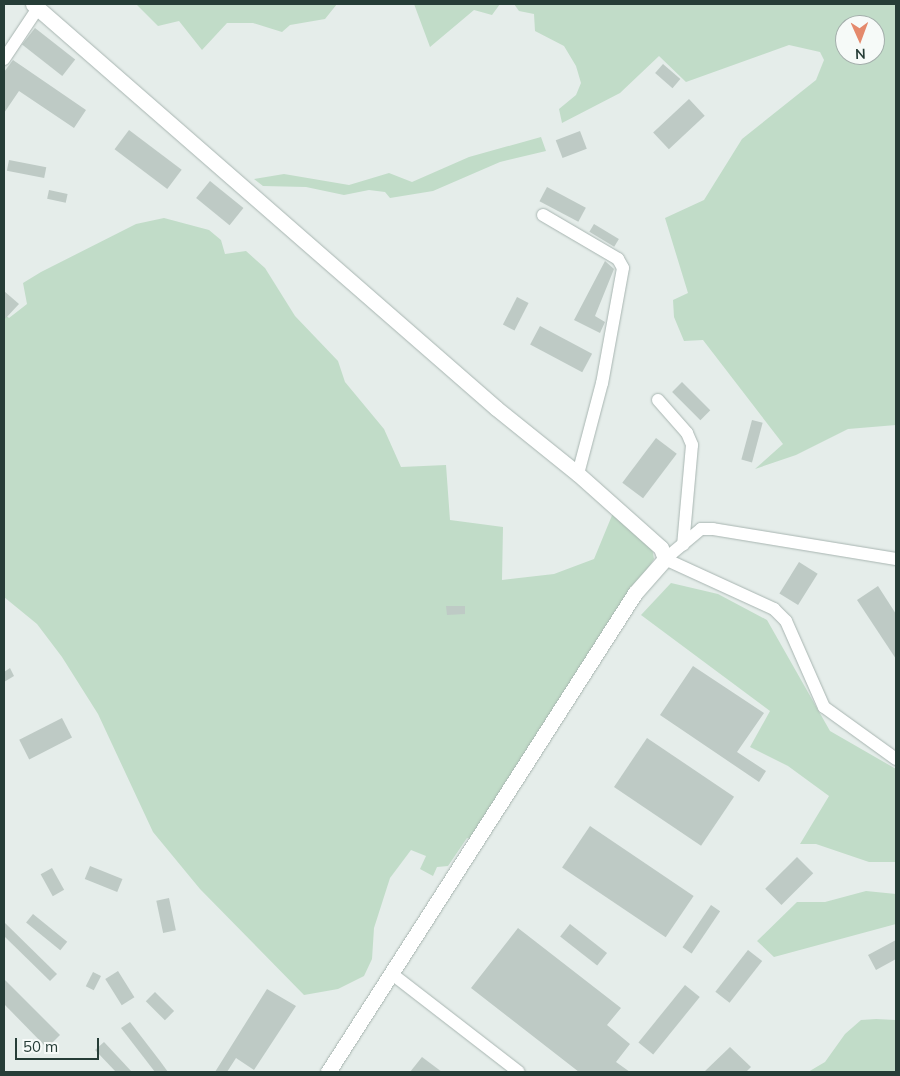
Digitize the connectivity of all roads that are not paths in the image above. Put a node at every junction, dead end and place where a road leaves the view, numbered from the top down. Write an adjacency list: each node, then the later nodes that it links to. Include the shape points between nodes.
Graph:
1 (36, 6): 2 (street); 5 (street, via 496,408)
2 (4, 59)
3 (543, 215): 5 (street, via 618,259 624,268)
4 (658, 400): 6 (street, via 687,433 692,445)
5 (578, 474): 7 (street, via 661,548)
6 (684, 544): 7 (street); 8 (street, via 700,529 713,529)
7 (665, 559): 9 (street, via 774,609 786,621 824,707); 10 (street, via 635,593)
8 (896, 559)
9 (896, 759)
10 (392, 974): 11 (street); 12 (street)
11 (328, 1072)
12 (519, 1072)

